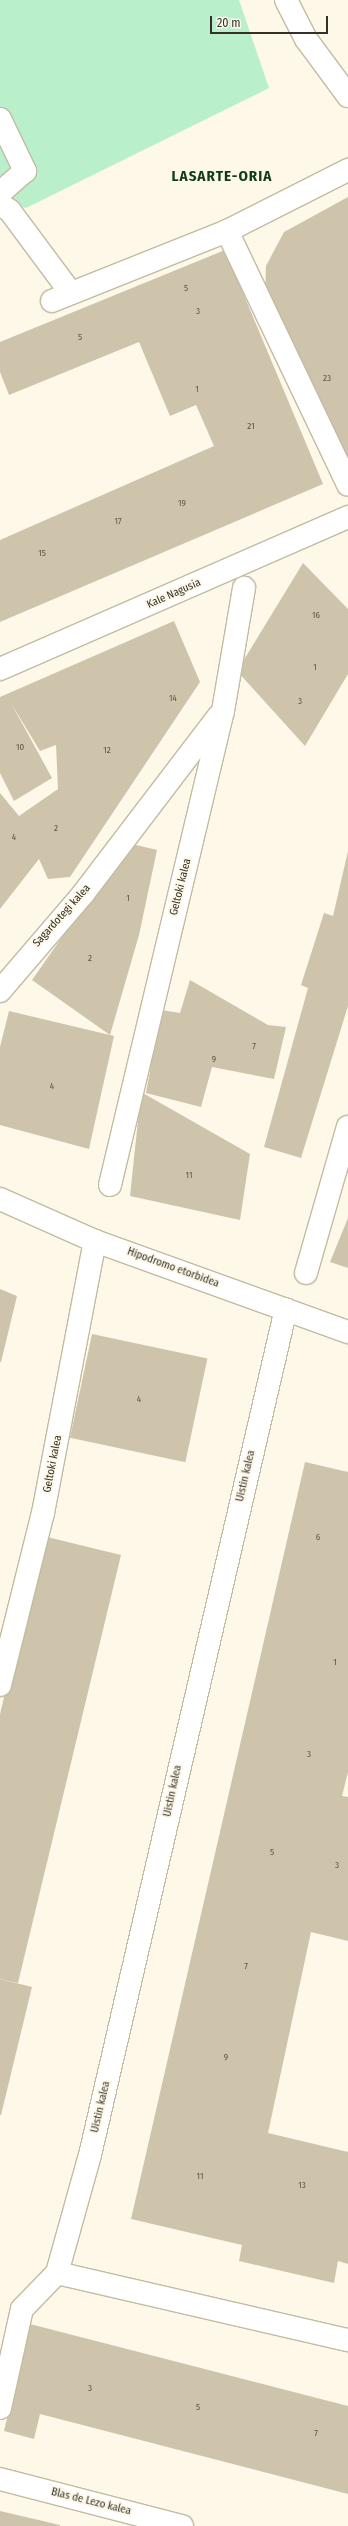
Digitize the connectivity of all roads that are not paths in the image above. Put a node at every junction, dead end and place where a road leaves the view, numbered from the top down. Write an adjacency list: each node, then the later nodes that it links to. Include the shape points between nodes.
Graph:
1 (286, 0): 2 (street, via 306,39)
2 (348, 96)
3 (0, 119): 5 (street, via 25,171)
4 (348, 170): 7 (street)
5 (0, 193)
6 (0, 204): 7 (street, via 10,211 61,297)
7 (227, 231): 8 (street)
8 (348, 485)
9 (348, 517): 11 (street, Kale Nagusia)
10 (244, 588): 12 (street, Geltoki kalea)
11 (0, 669)
12 (223, 711): 13 (street, Sagardotegi kalea, via 125,841); 15 (street, Geltoki kalea)
13 (0, 992)
14 (348, 1127): 18 (street)
15 (110, 1185)
16 (0, 1200): 17 (street, Hipodromo etorbidea)
17 (96, 1241): 19 (street, Hipodromo etorbidea); 21 (street, Geltoki kalea, via 43,1512)
18 (306, 1273)
19 (286, 1309): 20 (street, Hipodromo etorbidea); 22 (street, Uistin kalea, via 132,1979)
20 (348, 1332)
21 (0, 1686)
22 (57, 2273): 23 (street); 24 (street, Uistin kalea, via 22,2309)
23 (348, 2340)
24 (0, 2408)
25 (0, 2479): 26 (street, Blas de Lezo kalea)
26 (182, 2526)

